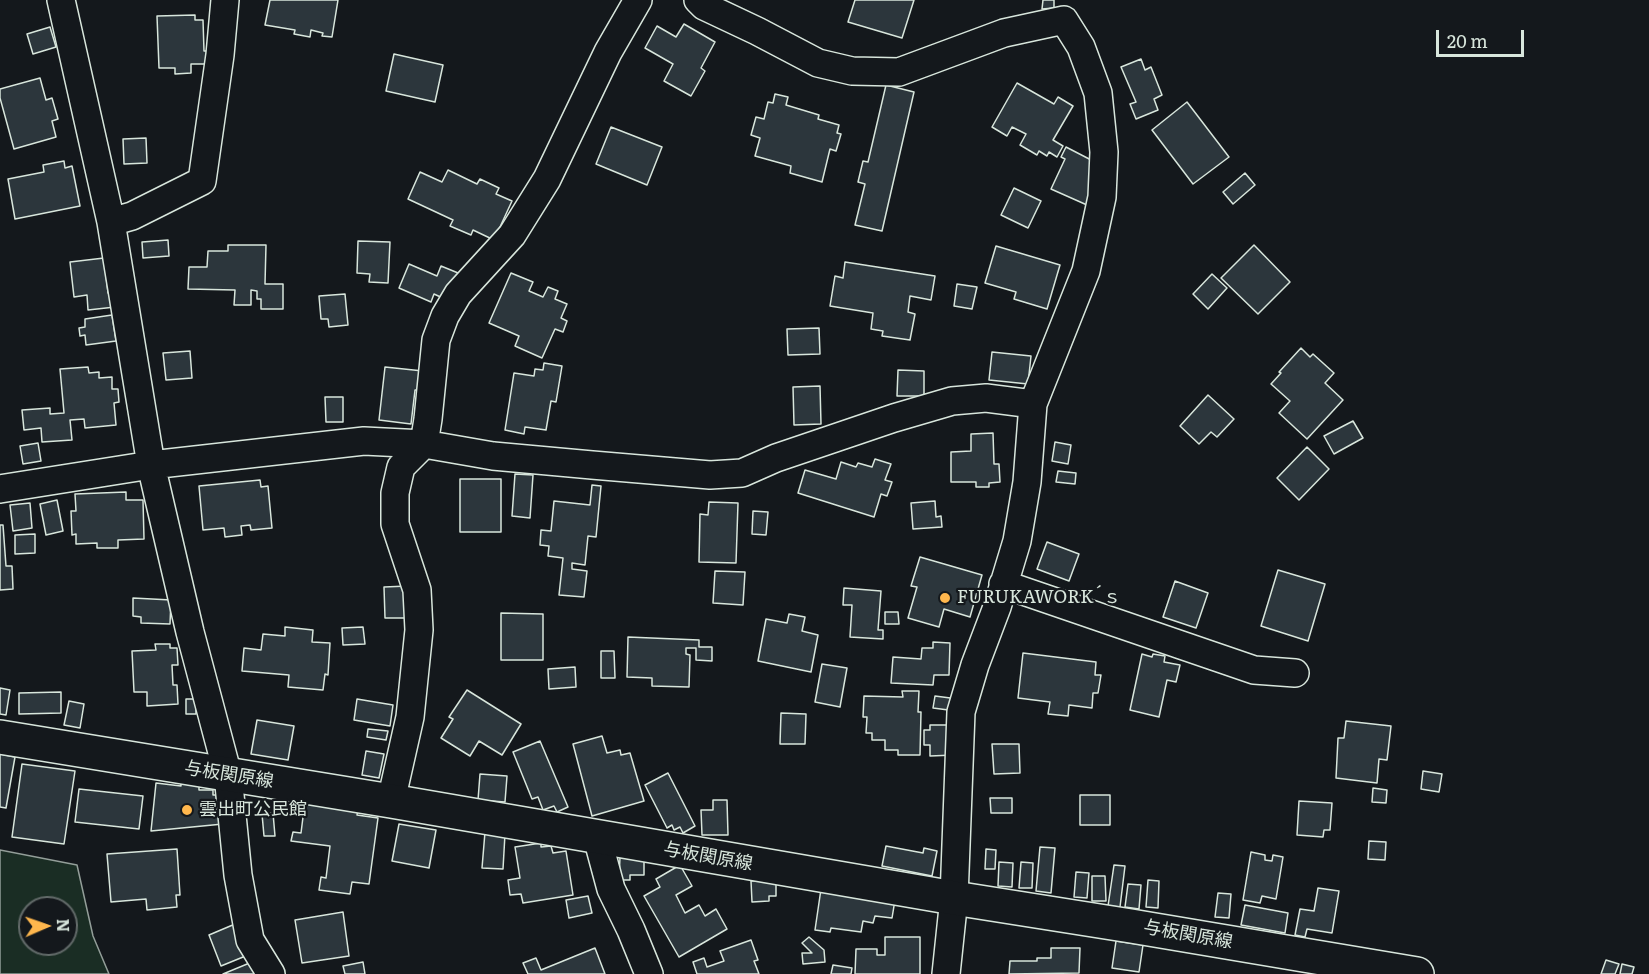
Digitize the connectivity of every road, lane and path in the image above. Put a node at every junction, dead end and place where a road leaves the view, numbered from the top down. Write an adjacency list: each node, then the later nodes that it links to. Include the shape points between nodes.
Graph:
1 (61, 0): 5 (street)
2 (225, 0): 5 (street, via 202,181 132,216)
3 (638, 0): 7 (street, via 608,52 547,180 512,235 458,294 445,316 436,340)
4 (698, 0): 6 (street, via 818,63 852,71 899,72 1004,33 1064,20 1081,47 1098,93 1104,152 1102,197 1086,271)
5 (111, 222): 8 (street)
6 (1033, 404): 7 (street, via 986,398 952,401 776,458 742,473 710,475 493,456); 10 (street, via 1027,482 1017,541)
7 (424, 444): 8 (street, via 364,441); 14 (street, via 401,467 395,493 395,524 417,590 419,630 411,717)
8 (151, 465): 9 (street); 13 (street)
9 (0, 489)
10 (1004, 584): 11 (street, via 1254,670); 16 (street, via 961,712)
11 (1295, 673)
12 (0, 737): 13 (main road, 与板関原線)
13 (228, 775): 14 (main road, 与板関原線); 17 (street, via 238,875 250,940)
14 (392, 801): 15 (main road, 与板関原線)
15 (597, 837): 16 (main road, 与板関原線); 18 (street, via 612,889)
16 (954, 898): 19 (street); 20 (main road, 与板関原線)
17 (271, 974)
18 (649, 974)
19 (946, 974)
20 (1417, 974)

